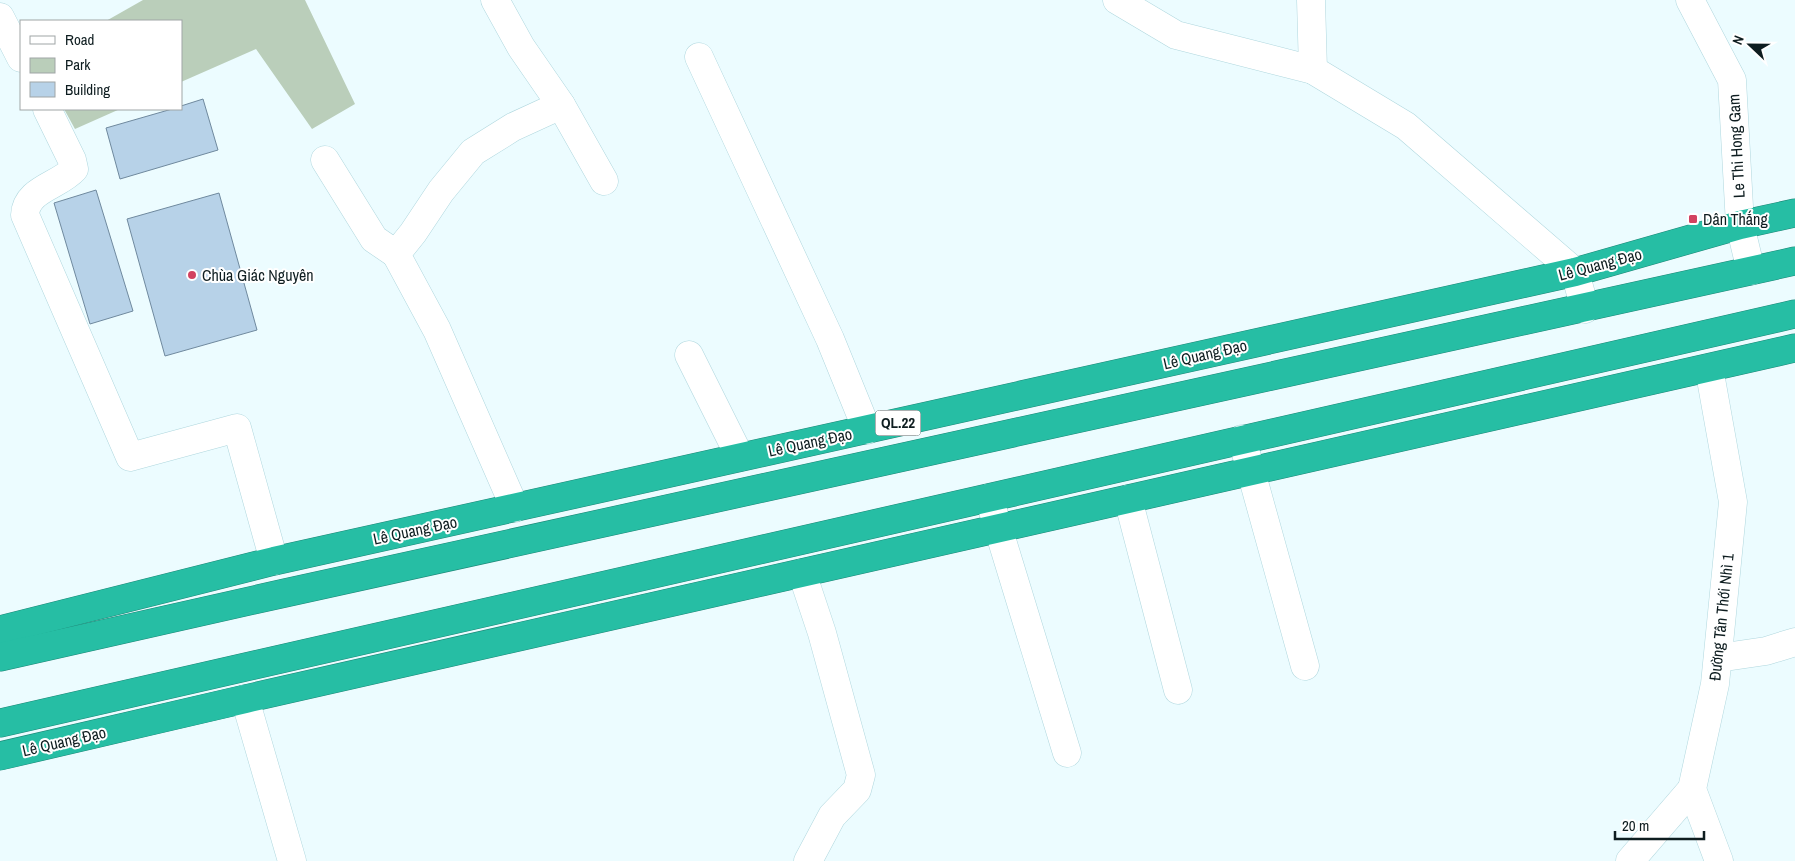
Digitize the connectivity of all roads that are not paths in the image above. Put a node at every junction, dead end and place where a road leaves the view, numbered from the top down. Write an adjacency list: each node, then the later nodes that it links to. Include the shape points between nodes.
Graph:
1 (494, 0): 9 (street, via 521,47)
2 (1117, 0): 8 (street, via 1176,35)
3 (1311, 0): 8 (street)
4 (1690, 0): 14 (street, Le Thi Hong Gam, via 1732,80)
5 (0, 17): 6 (street)
6 (20, 56)
7 (699, 57): 25 (street, via 830,339)
8 (1313, 70): 18 (street, via 1406,126)
9 (561, 105): 12 (street); 15 (street, via 513,127 473,152)
10 (47, 110): 33 (street, via 74,169 68,176 32,196 25,205 25,215 130,457 238,428)
11 (325, 160): 15 (street, via 374,239)
12 (604, 181)
13 (1795, 213): 14 (highway, Lê Quang Đạo / QL.22)
14 (1740, 225): 17 (street, Le Thi Hong Gam); 18 (highway, Lê Quang Đạo / QL.22)
15 (396, 254): 31 (street, via 437,330)
16 (1795, 262): 17 (highway, Lê Quang Đạo / QL.22)
17 (1751, 271): 19 (highway, Lê Quang Đạo / QL.22)
18 (1575, 272): 19 (street); 25 (highway, Lê Quang Đạo / QL.22)
19 (1585, 309): 37 (highway, Lê Quang Đạo / QL.22)
20 (1795, 314): 21 (highway, Lê Quang Đạo)
21 (1703, 334): 24 (highway); 26 (highway, Lê Quang Đạo)
22 (1795, 348): 24 (highway, Lê Quang Đạo)
23 (689, 355): 27 (street)
24 (1709, 368): 28 (highway, Lê Quang Đạo); 38 (street, Đường Tân Thới Nhì 1, via 1733,502)
25 (867, 430): 27 (highway, Lê Quang Đạo / QL.22)
26 (1242, 439): 28 (street); 29 (highway, Lê Quang Đạo)
27 (740, 457): 31 (highway, Lê Quang Đạo / QL.22)
28 (1251, 472): 30 (highway, Lê Quang Đạo); 39 (street)
29 (989, 498): 32 (street); 42 (highway, Lê Quang Đạo)
30 (1128, 500): 32 (highway, Lê Quang Đạo); 40 (street)
31 (515, 508): 33 (highway, Lê Quang Đạo / QL.22)
32 (999, 529): 34 (highway, Lê Quang Đạo); 43 (street)
33 (274, 560): 35 (highway, Lê Quang Đạo / QL.22)
34 (802, 573): 41 (highway, Lê Quang Đạo); 47 (street, via 861,775 857,790 832,816)
35 (0, 627)
36 (1795, 642): 38 (street, via 1766,651)
37 (0, 657)
38 (1718, 658): 45 (street, Đường Tân Thới Nhì 1)
39 (1305, 666)
40 (1178, 690)
41 (245, 699): 44 (highway, Lê Quang Đạo); 46 (street)
42 (0, 723)
43 (1067, 753)
44 (0, 756)
45 (1692, 789): 48 (street); 49 (street)
46 (292, 861)
47 (808, 861)
48 (1630, 861)
49 (1719, 861)

